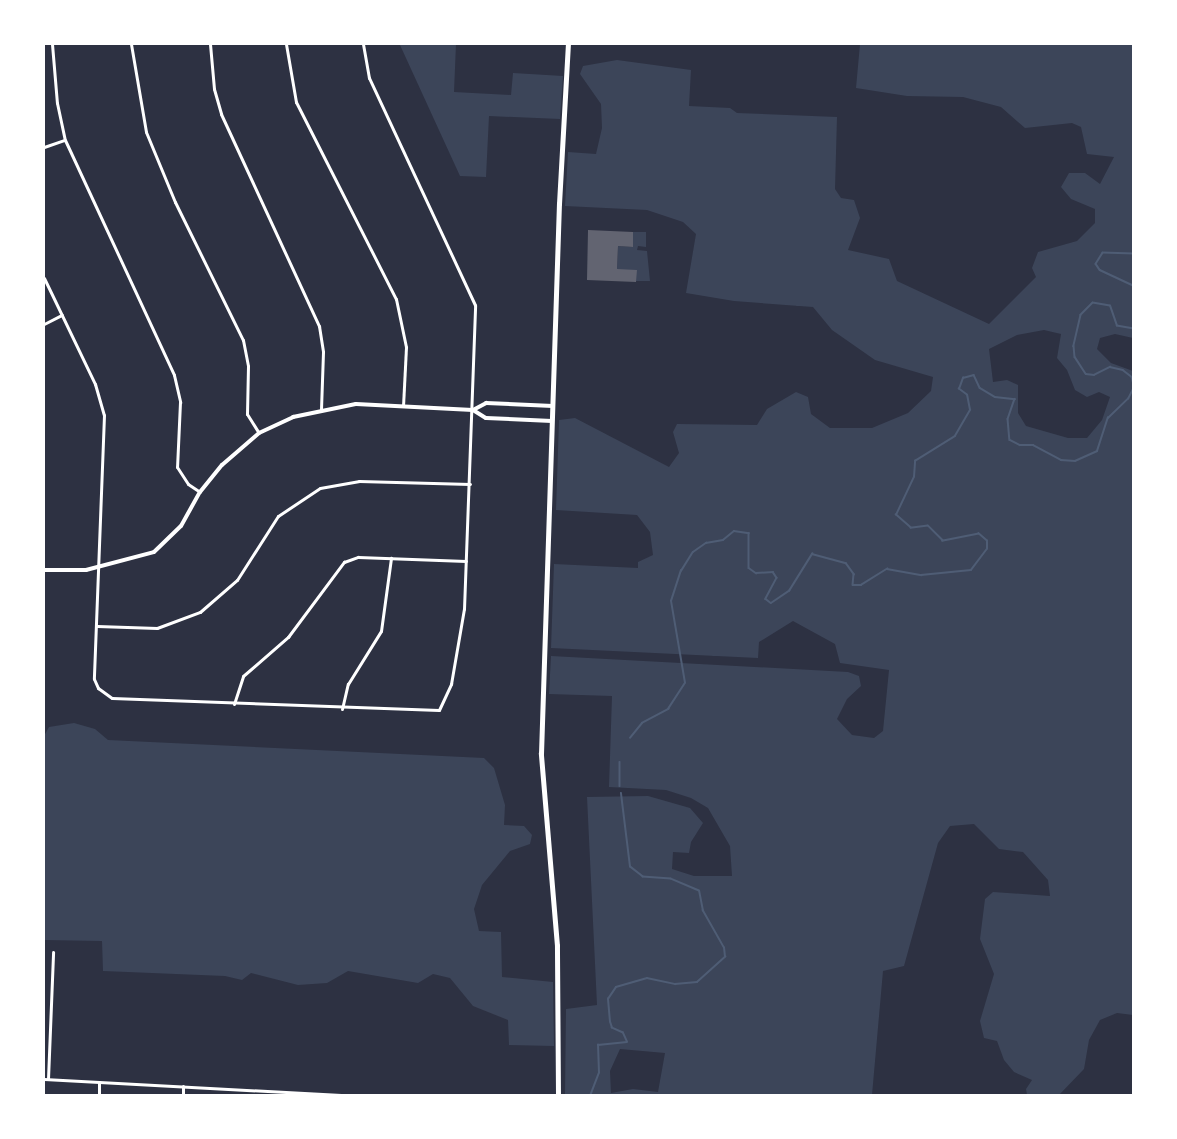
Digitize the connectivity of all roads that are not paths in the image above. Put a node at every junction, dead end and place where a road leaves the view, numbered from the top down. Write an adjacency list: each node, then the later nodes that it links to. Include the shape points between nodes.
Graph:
1 (52, 44): 7 (street)
2 (131, 44): 17 (street, via 146,132 175,202 243,340 248,366 247,414)
3 (210, 44): 14 (street, via 214,89 221,114 319,326 323,352)
4 (286, 44): 12 (street, via 296,102 396,299 406,347)
5 (363, 44): 15 (street, via 369,78 472,294 476,317)
6 (568, 44): 13 (main road)
7 (65, 140): 8 (street); 19 (street, via 174,375 180,402 177,467 188,484)
8 (44, 147)
9 (44, 278): 10 (street)
10 (62, 315): 11 (street); 22 (street, via 95,384 104,415)
11 (44, 324)
12 (403, 406): 14 (street); 15 (street)
13 (553, 406): 15 (street, via 486,403); 16 (main road)
14 (321, 409): 17 (street)
15 (473, 410): 16 (street, via 486,418); 18 (street)
16 (552, 420): 34 (main road, via 541,753 557,946)
17 (259, 433): 19 (street, via 222,465)
18 (470, 484): 21 (street); 24 (street, via 359,481 320,488 278,516 237,580 200,612 157,628)
19 (200, 492): 22 (street, via 181,526 163,545 143,556)
20 (391, 558): 21 (street); 25 (street, via 358,557 344,562 288,637 243,676); 26 (street, via 389,596 381,631 348,684)
21 (466, 561): 26 (street, via 460,639 445,703 436,711)
22 (100, 567): 23 (street); 24 (street)
23 (44, 570)
24 (97, 626): 25 (street, via 94,679 105,695)
25 (234, 704): 26 (street)
26 (342, 709)
27 (53, 951): 28 (street)
28 (46, 1079): 29 (street)
29 (99, 1082): 30 (street); 31 (street)
30 (183, 1086): 32 (street); 33 (street)
31 (99, 1095)
32 (183, 1095)
33 (360, 1095)
34 (558, 1095)

